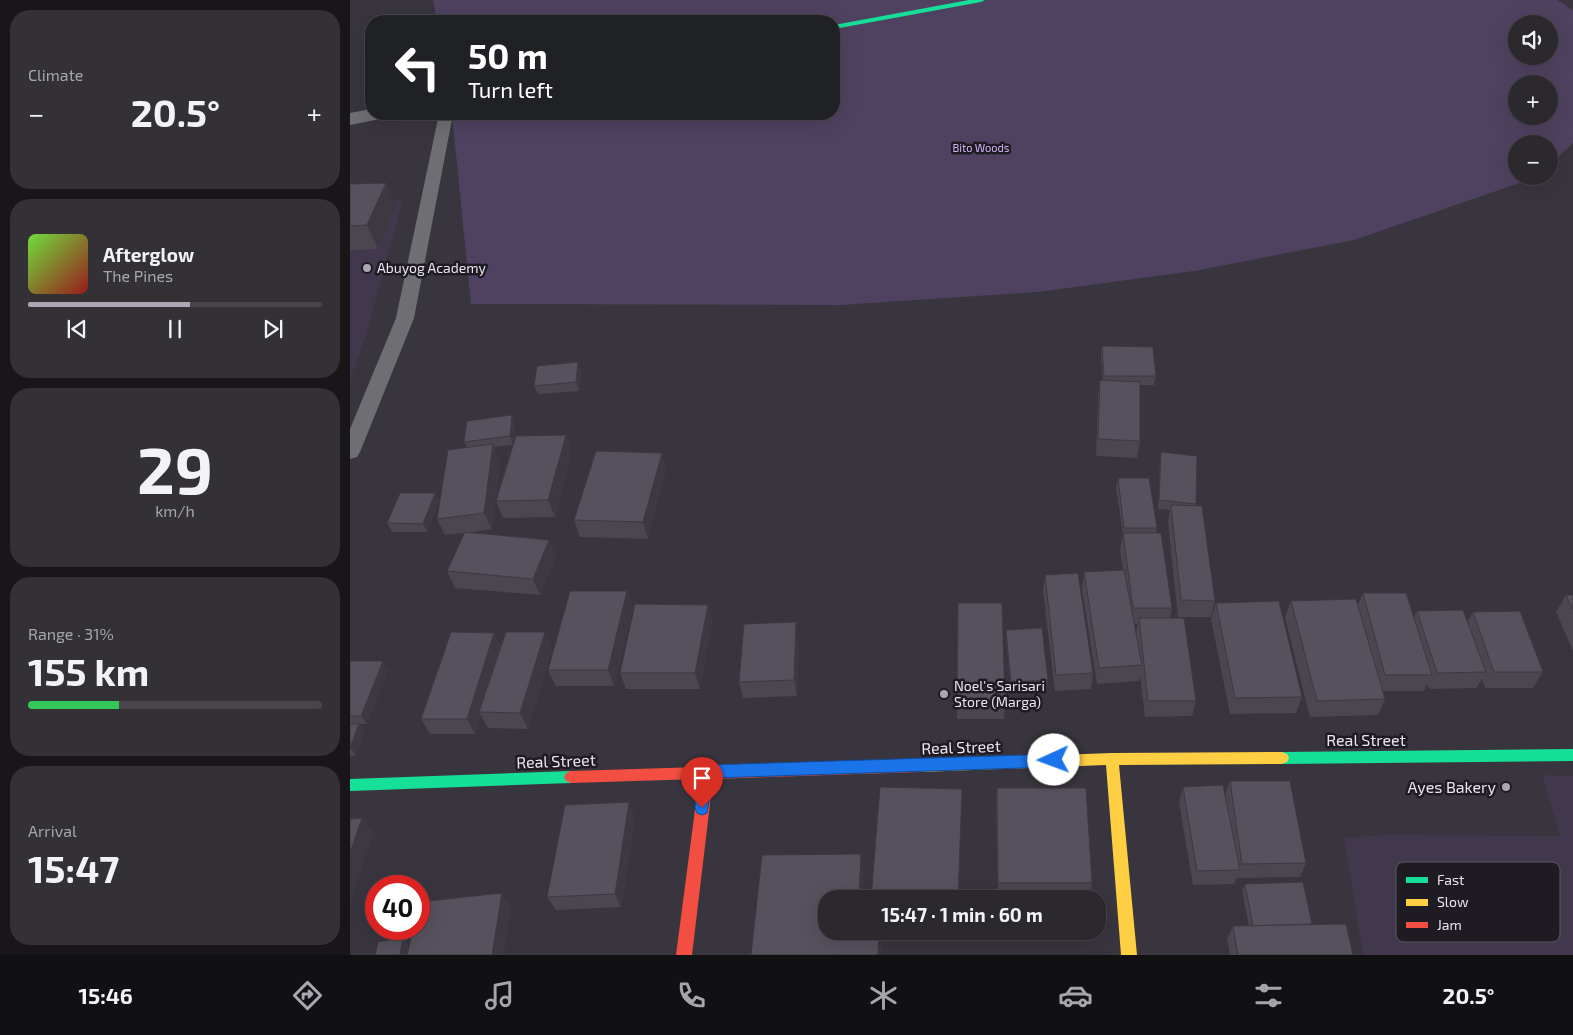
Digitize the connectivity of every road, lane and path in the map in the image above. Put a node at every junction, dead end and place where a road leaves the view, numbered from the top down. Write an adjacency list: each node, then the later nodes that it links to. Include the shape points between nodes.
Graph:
1 (981, 0): 2 (street)
2 (840, 27)
3 (365, 116): 4 (street)
4 (350, 118)
5 (445, 120): 6 (lane, via 405,318)
6 (350, 452)
7 (1573, 755): 8 (street, Real Street)
8 (1112, 759): 9 (street, Real Street); 12 (street)
9 (707, 772): 10 (street, Real Street); 11 (street)
10 (350, 785)
11 (684, 955)
12 (1129, 955)

